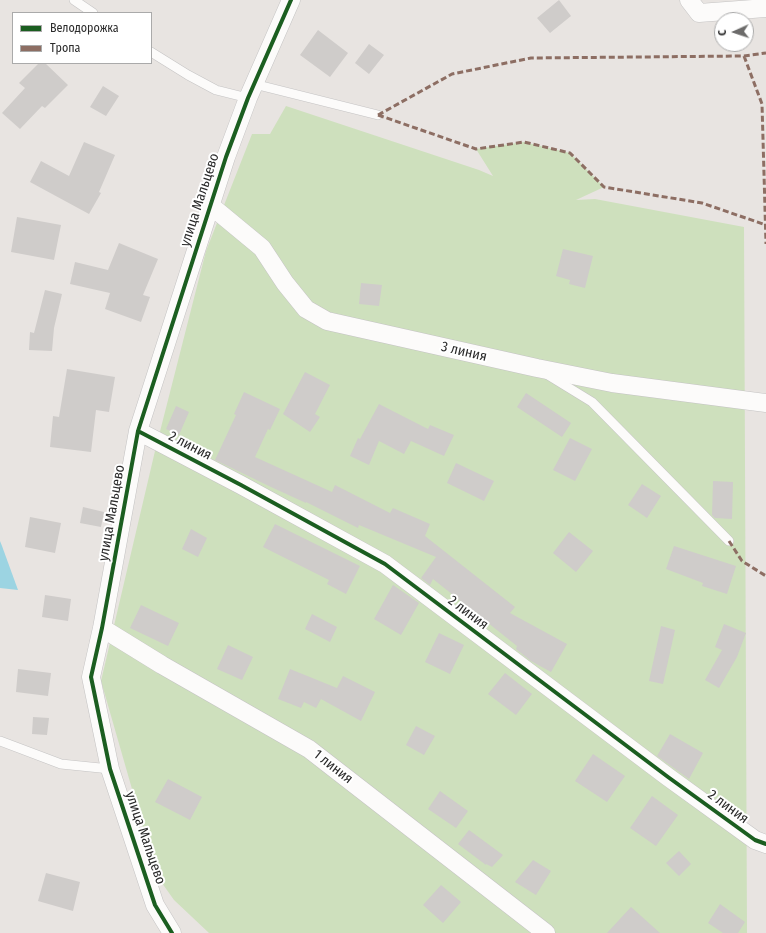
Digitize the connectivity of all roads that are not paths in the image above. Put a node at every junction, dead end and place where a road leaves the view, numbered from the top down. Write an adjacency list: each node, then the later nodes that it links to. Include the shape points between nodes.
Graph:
1 (74, 0): 5 (lane)
2 (291, 0): 7 (street, улица Мальцево)
3 (689, 0): 4 (street, via 699,13)
4 (766, 8)
5 (92, 12)
6 (152, 53): 7 (lane, via 216,90)
7 (251, 91): 8 (lane); 9 (street, улица Мальцево)
8 (378, 115)
9 (210, 205): 10 (street, 3 линия, via 262,248 306,309 327,321); 12 (street, улица Мальцево)
10 (537, 368): 11 (street, 3 линия, via 612,383); 13 (lane, via 592,402)
11 (766, 403)
12 (138, 431): 14 (street, улица Мальцево); 17 (street, 2 линия, via 385,564 668,777 755,840)
13 (729, 541)
14 (102, 628): 16 (street, улица Мальцево, via 91,677); 19 (street, 1 линия, via 309,749)
15 (0, 741): 16 (lane, via 61,764)
16 (110, 769): 18 (street, улица Мальцево, via 155,905)
17 (766, 844)
18 (172, 933)
19 (546, 933)

